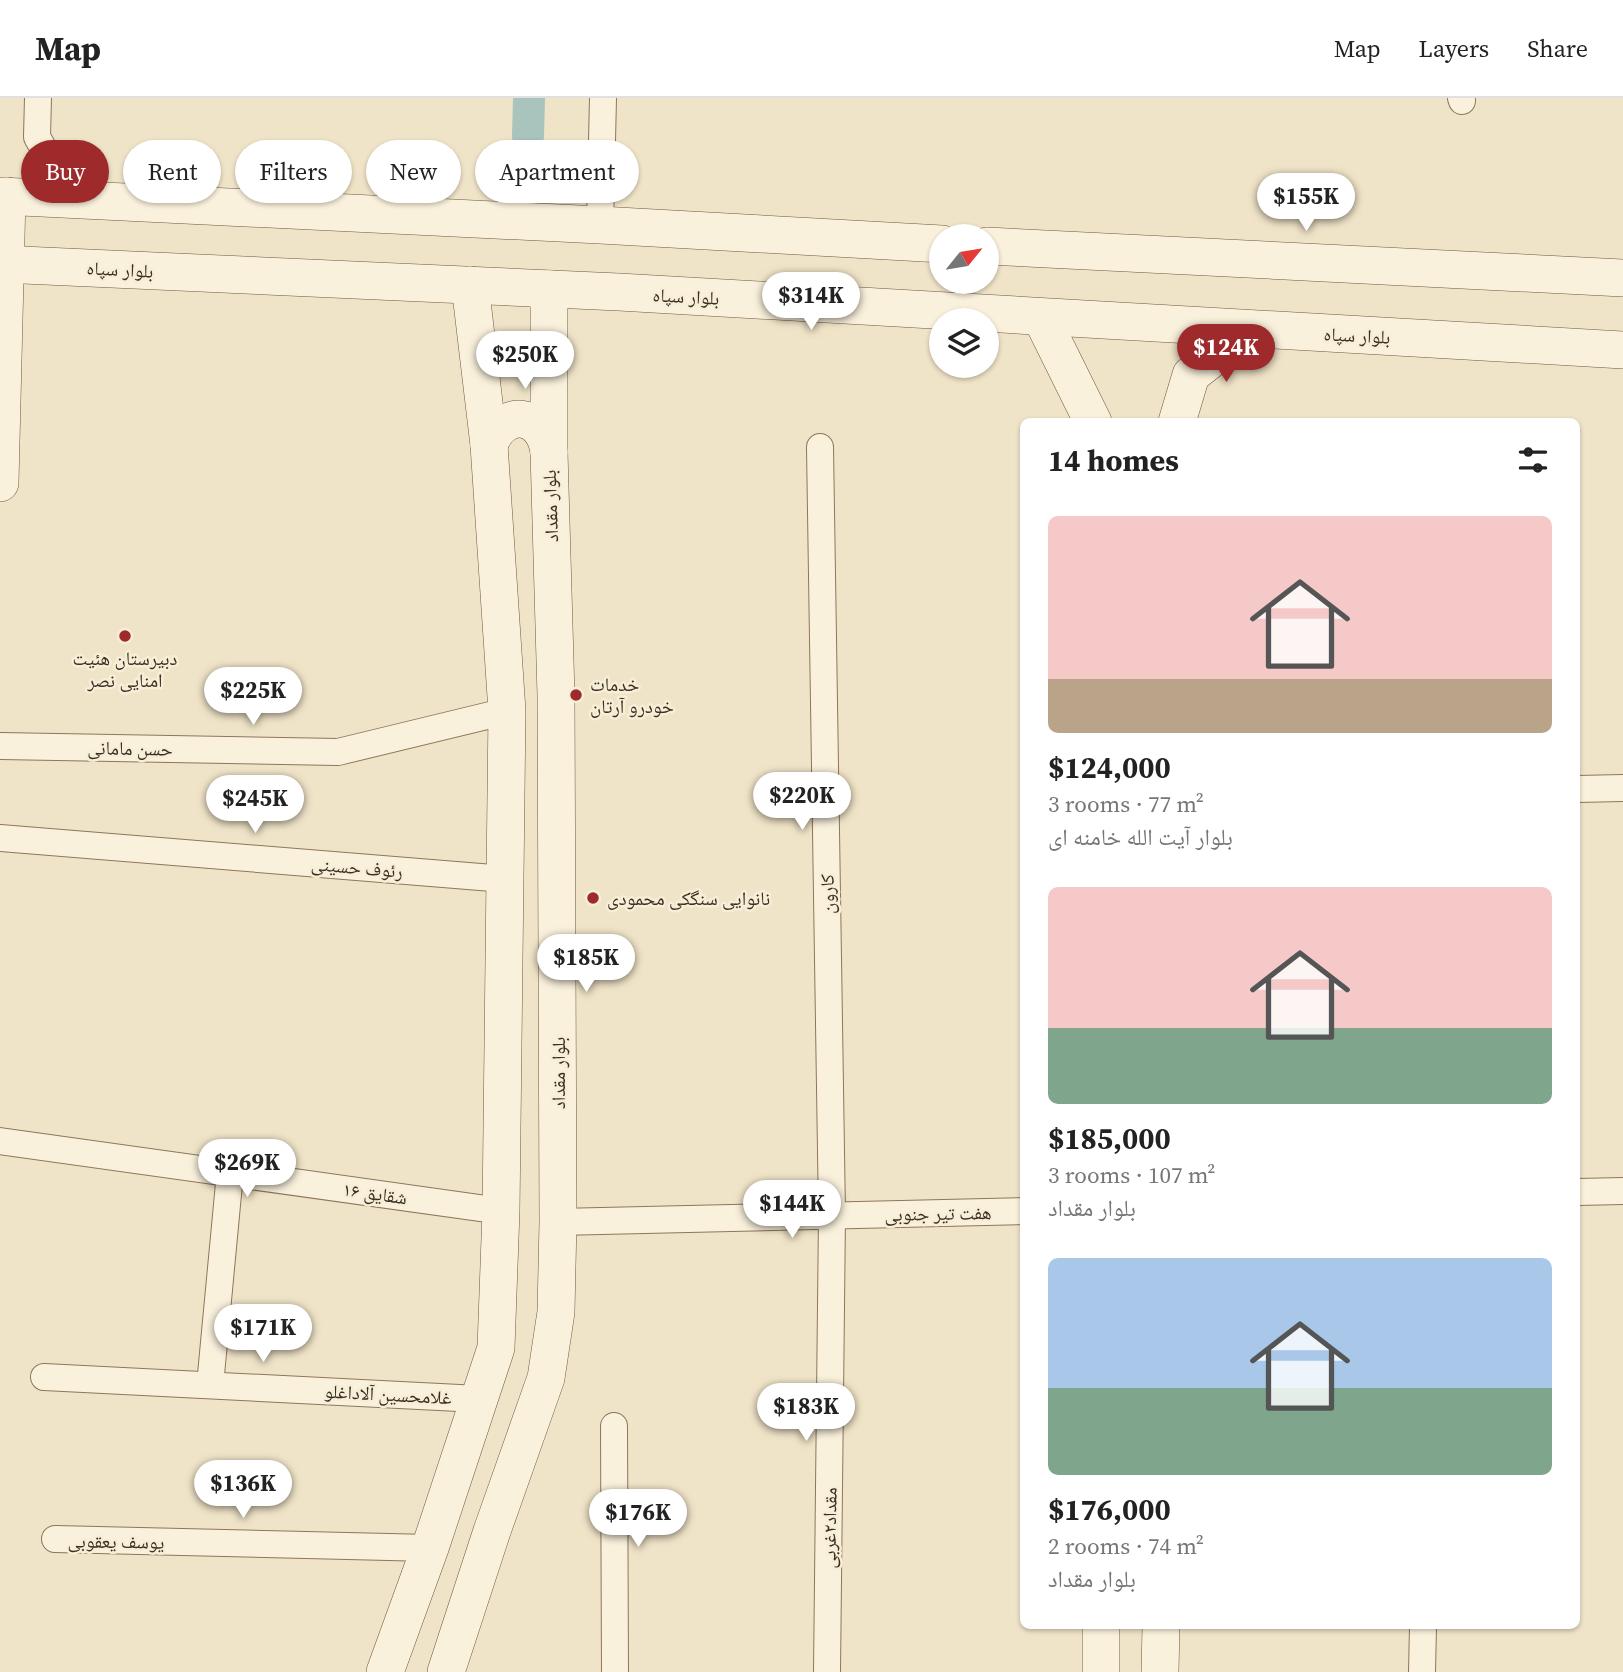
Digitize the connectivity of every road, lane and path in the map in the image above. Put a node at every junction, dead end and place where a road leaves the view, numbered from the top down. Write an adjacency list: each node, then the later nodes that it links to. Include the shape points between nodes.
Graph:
1 (38, 98): 3 (street)
2 (603, 98): 6 (street)
3 (39, 140)
4 (4, 196): 9 (main road)
5 (109, 201): 6 (main road)
6 (600, 225): 7 (main road)
7 (929, 243)
8 (999, 247): 10 (main road)
9 (3, 264): 11 (main road, بلوار سپاه); 21 (main road)
10 (1623, 278)
11 (470, 285): 12 (main road, بلوار سپاه); 18 (main road)
12 (549, 289): 13 (main road, بلوار سپاه); 20 (main road, بلوار مقداد)
13 (1041, 317): 14 (main road, بلوار سپاه); 16 (main road)
14 (1249, 329): 15 (main road, بلوار سپاه); 17 (main road, via 1191,375)
15 (1623, 350)
16 (1091, 418)
17 (1178, 418)
18 (489, 445): 20 (main road, via 503,424 516,419 540,428); 22 (main road)
19 (820, 447): 34 (street, کارون)
20 (549, 452): 35 (main road, بلوار مقداد, via 556,695)
21 (0, 483)
22 (507, 711): 23 (street, حسن مامانی, via 338,752); 27 (main road)
23 (0, 746)
24 (1623, 788): 25 (street)
25 (1580, 789)
26 (0, 838): 27 (street, رئوف حسینی)
27 (505, 879): 32 (main road)
28 (0, 1141): 29 (street, شقایق ۱۶)
29 (230, 1173): 32 (street, شقایق ۱۶); 37 (street)
30 (1623, 1191): 31 (street)
31 (1580, 1192)
32 (501, 1211): 38 (main road, via 496,1348)
33 (1020, 1211): 34 (street, هفت تیر جنوبی)
34 (832, 1215): 35 (street, هفت تیر جنوبی); 48 (street, مقداد۲غربی)
35 (558, 1222): 46 (main road, بلوار مقداد, via 556,1312 546,1378)
36 (44, 1377): 37 (street, غلامحسین آلاداغلو)
37 (210, 1385): 38 (street, غلامحسین آلاداغلو)
38 (479, 1399): 41 (main road)
39 (614, 1426): 47 (street)
40 (55, 1539): 41 (street, یوسف یعقوبی)
41 (430, 1548): 45 (main road)
42 (1101, 1629): 49 (main road)
43 (1161, 1629): 50 (main road)
44 (1423, 1629): 51 (street)
45 (385, 1672)
46 (446, 1672)
47 (615, 1672)
48 (827, 1672)
49 (1101, 1672)
50 (1160, 1672)
51 (1422, 1672)

